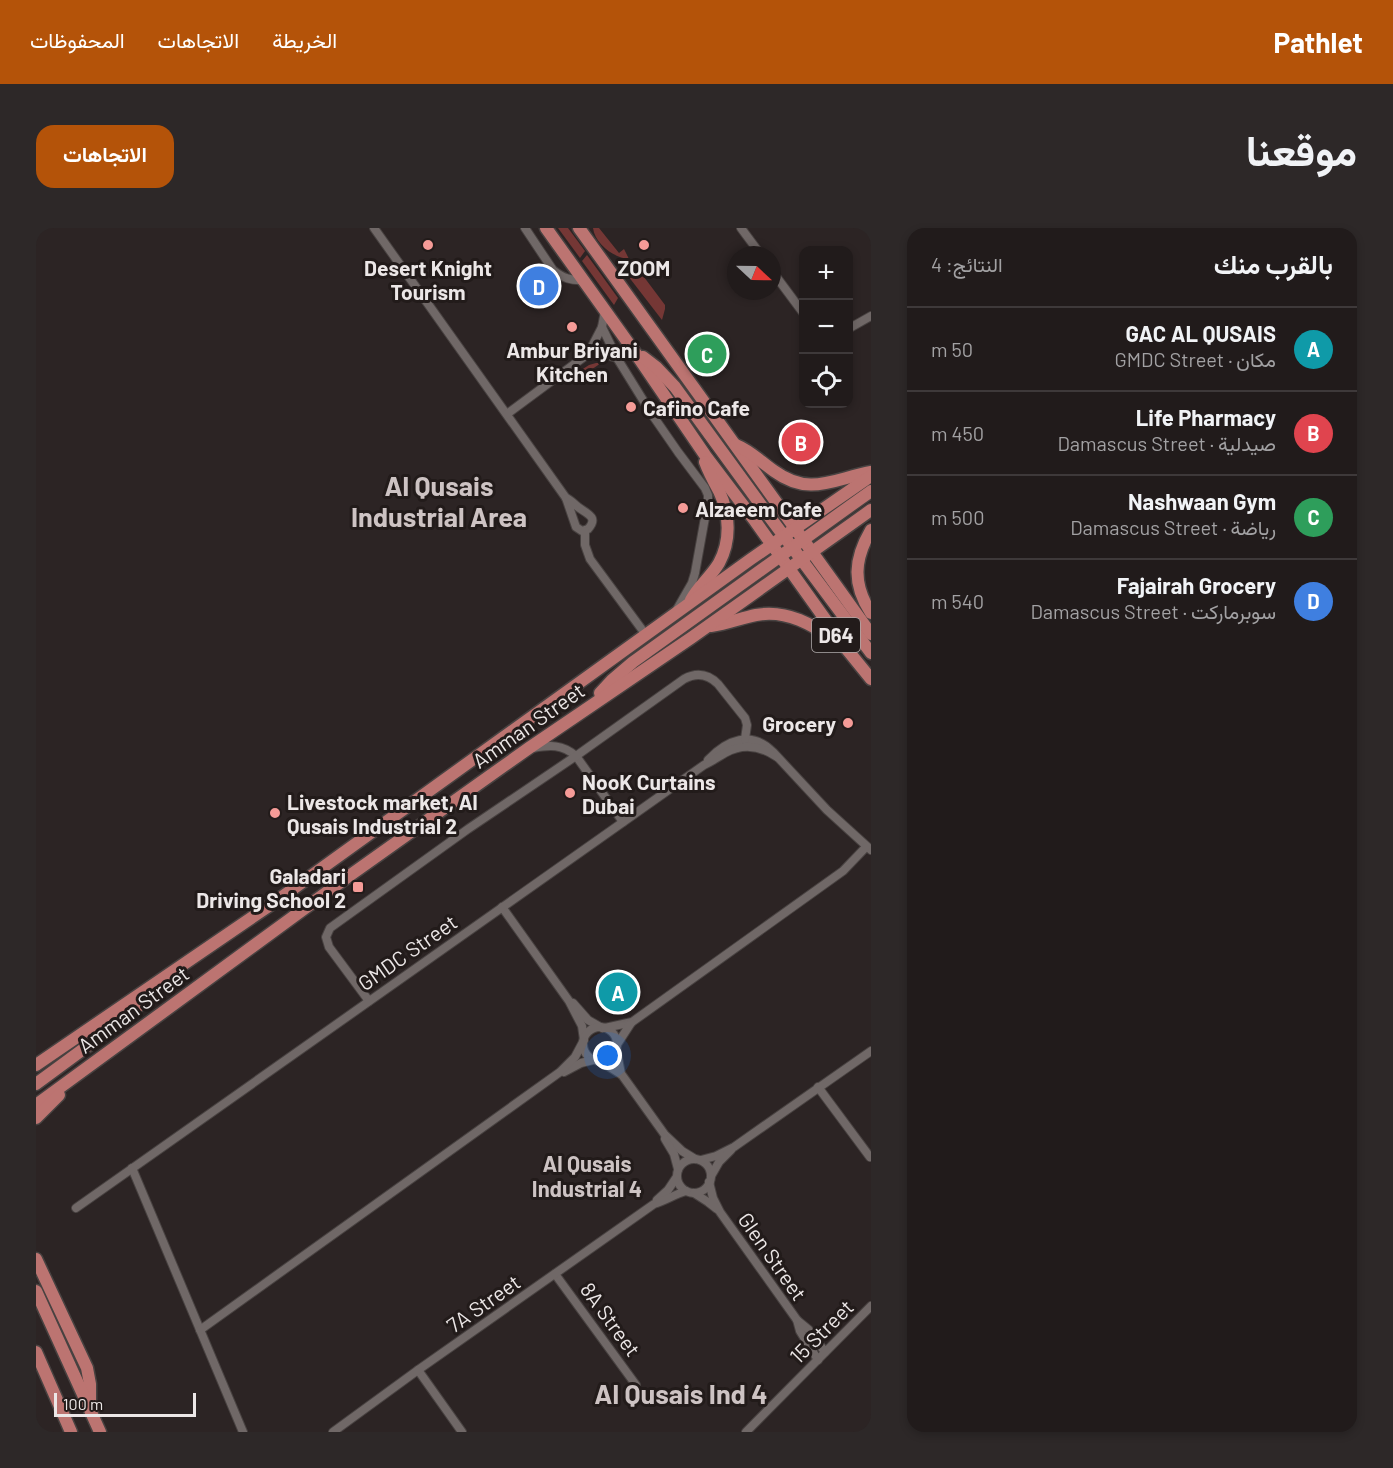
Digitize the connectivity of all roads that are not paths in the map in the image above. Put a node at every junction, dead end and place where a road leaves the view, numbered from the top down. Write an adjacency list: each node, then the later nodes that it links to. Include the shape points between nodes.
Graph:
1 (374, 228): 17 (street)
2 (525, 228): 7 (street, via 553,270 569,280)
3 (546, 228): 7 (main road, D64)
4 (579, 228): 18 (main road, D64)
5 (741, 228): 6 (street)
6 (754, 246)
7 (584, 280): 10 (main road, D64)
8 (781, 283): 9 (street)
9 (799, 307)
10 (605, 311): 12 (street); 14 (main road, D64)
11 (871, 316): 13 (street)
12 (602, 327): 15 (street); 16 (street)
13 (853, 327)
14 (634, 351): 19 (main road, D64); 27 (main road, via 675,387)
15 (588, 354): 16 (street); 17 (street)
16 (616, 358): 35 (street, via 708,495 694,578)
17 (507, 414): 22 (street)
18 (734, 444): 20 (main road, via 781,476 804,485); 24 (main road, D64)
19 (705, 455): 28 (main road, D64); 33 (main road, via 727,512 727,540 718,565)
20 (871, 474): 24 (main road, Amman Street)
21 (871, 491): 29 (main road)
22 (567, 498): 26 (street, via 574,524); 26 (street, via 592,518)
23 (871, 510): 30 (main road, Amman Street)
24 (795, 529): 27 (main road, Amman Street); 29 (main road, D64)
25 (871, 530): 34 (main road, via 857,570 860,589)
26 (585, 531): 38 (street, via 590,559)
27 (784, 536): 28 (main road, Amman Street); 29 (main road)
28 (772, 544): 31 (main road, D64); 33 (main road, Amman Street)
29 (797, 544): 30 (main road, D64); 31 (main road)
30 (806, 555): 32 (main road, Amman Street); 37 (main road, D64); 40 (main road)
31 (780, 556): 32 (main road, D64); 42 (main road, via 633,662)
32 (789, 568): 36 (main road, Amman Street); 39 (main road, D64)
33 (690, 604): 35 (main road, Amman Street)
34 (871, 613)
35 (672, 616): 38 (main road, Amman Street)
36 (707, 627): 39 (main road, via 757,615 782,614 802,620); 42 (main road, Amman Street)
37 (871, 634)
38 (646, 635): 51 (main road, Amman Street, via 279,899)
39 (845, 647): 41 (main road, D64)
40 (871, 653)
41 (871, 679)
42 (590, 706): 44 (main road, Amman Street)
43 (746, 739): 45 (street, via 747,725 742,714 713,679 696,675 684,679); 46 (street, GMDC Street, via 764,744); 47 (street, GMDC Street, via 727,744)
44 (529, 748): 45 (street, via 560,746); 63 (main road, Amman Street)
45 (576, 756): 48 (street); 52 (street, via 330,928 326,937 329,946)
46 (777, 757): 47 (street, GMDC Street, via 764,749 741,747); 49 (street, GMDC Street)
47 (704, 765): 48 (street, GMDC Street)
48 (623, 822): 50 (street, GMDC Street)
49 (869, 849): 54 (street, GMDC Street)
50 (502, 907): 52 (street, GMDC Street); 53 (street, Glen Street)
51 (156, 982): 60 (main road, Amman Street); 64 (main road, via 127,1017)
52 (369, 1001): 72 (street, GMDC Street)
53 (569, 1001): 55 (street, Glen Street, via 588,1020); 56 (street, Glen Street, via 582,1026)
54 (632, 1022): 55 (street, GMDC Street); 57 (street, GMDC Street)
55 (603, 1028): 56 (street, via 589,1032); 57 (street, Glen Street, via 614,1035)
56 (584, 1041): 59 (street, Glen Street, via 586,1054); 61 (street)
57 (616, 1047): 59 (street, via 608,1059); 62 (street, Glen Street)
58 (871, 1051): 65 (street)
59 (597, 1060): 61 (street); 62 (street, Glen Street)
60 (38, 1063)
61 (560, 1072): 84 (street)
62 (622, 1075): 68 (street, Glen Street)
63 (69, 1080): 66 (main road, Amman Street); 67 (main road)
64 (36, 1084)
65 (818, 1087): 69 (street); 70 (street)
66 (36, 1105)
67 (36, 1118)
68 (664, 1135): 71 (street, Glen Street); 73 (street, Glen Street, via 675,1158)
69 (734, 1147): 71 (street); 74 (street)
70 (870, 1158)
71 (698, 1160): 73 (street, via 686,1160); 74 (street, Glen Street, via 708,1167)
72 (132, 1168): 77 (street, GMDC Street); 84 (street)
73 (677, 1174): 75 (street, Glen Street, via 679,1186); 76 (street)
74 (710, 1179): 75 (street, via 705,1189); 78 (street, Glen Street)
75 (690, 1192): 76 (street); 78 (street, Glen Street)
76 (654, 1204): 80 (street, 7A Street)
77 (76, 1208)
78 (720, 1212): 83 (street, Glen Street)
79 (36, 1259): 90 (main road, via 87,1368)
80 (555, 1274): 88 (street, 7A Street); 89 (street, 8A Street)
81 (36, 1291): 90 (main road)
82 (871, 1306): 86 (street, 15 Street)
83 (796, 1320): 86 (street, Glen Street); 87 (street, Glen Street)
84 (200, 1330): 93 (street)
85 (36, 1352): 91 (main road)
86 (825, 1352): 87 (street, 15 Street)
87 (818, 1360): 96 (street, 15 Street)
88 (418, 1370): 94 (street, 7A Street); 95 (street)
89 (636, 1385)
90 (90, 1408): 92 (main road)
91 (70, 1432)
92 (100, 1432)
93 (243, 1432)
94 (333, 1432)
95 (462, 1432)
96 (746, 1432)

